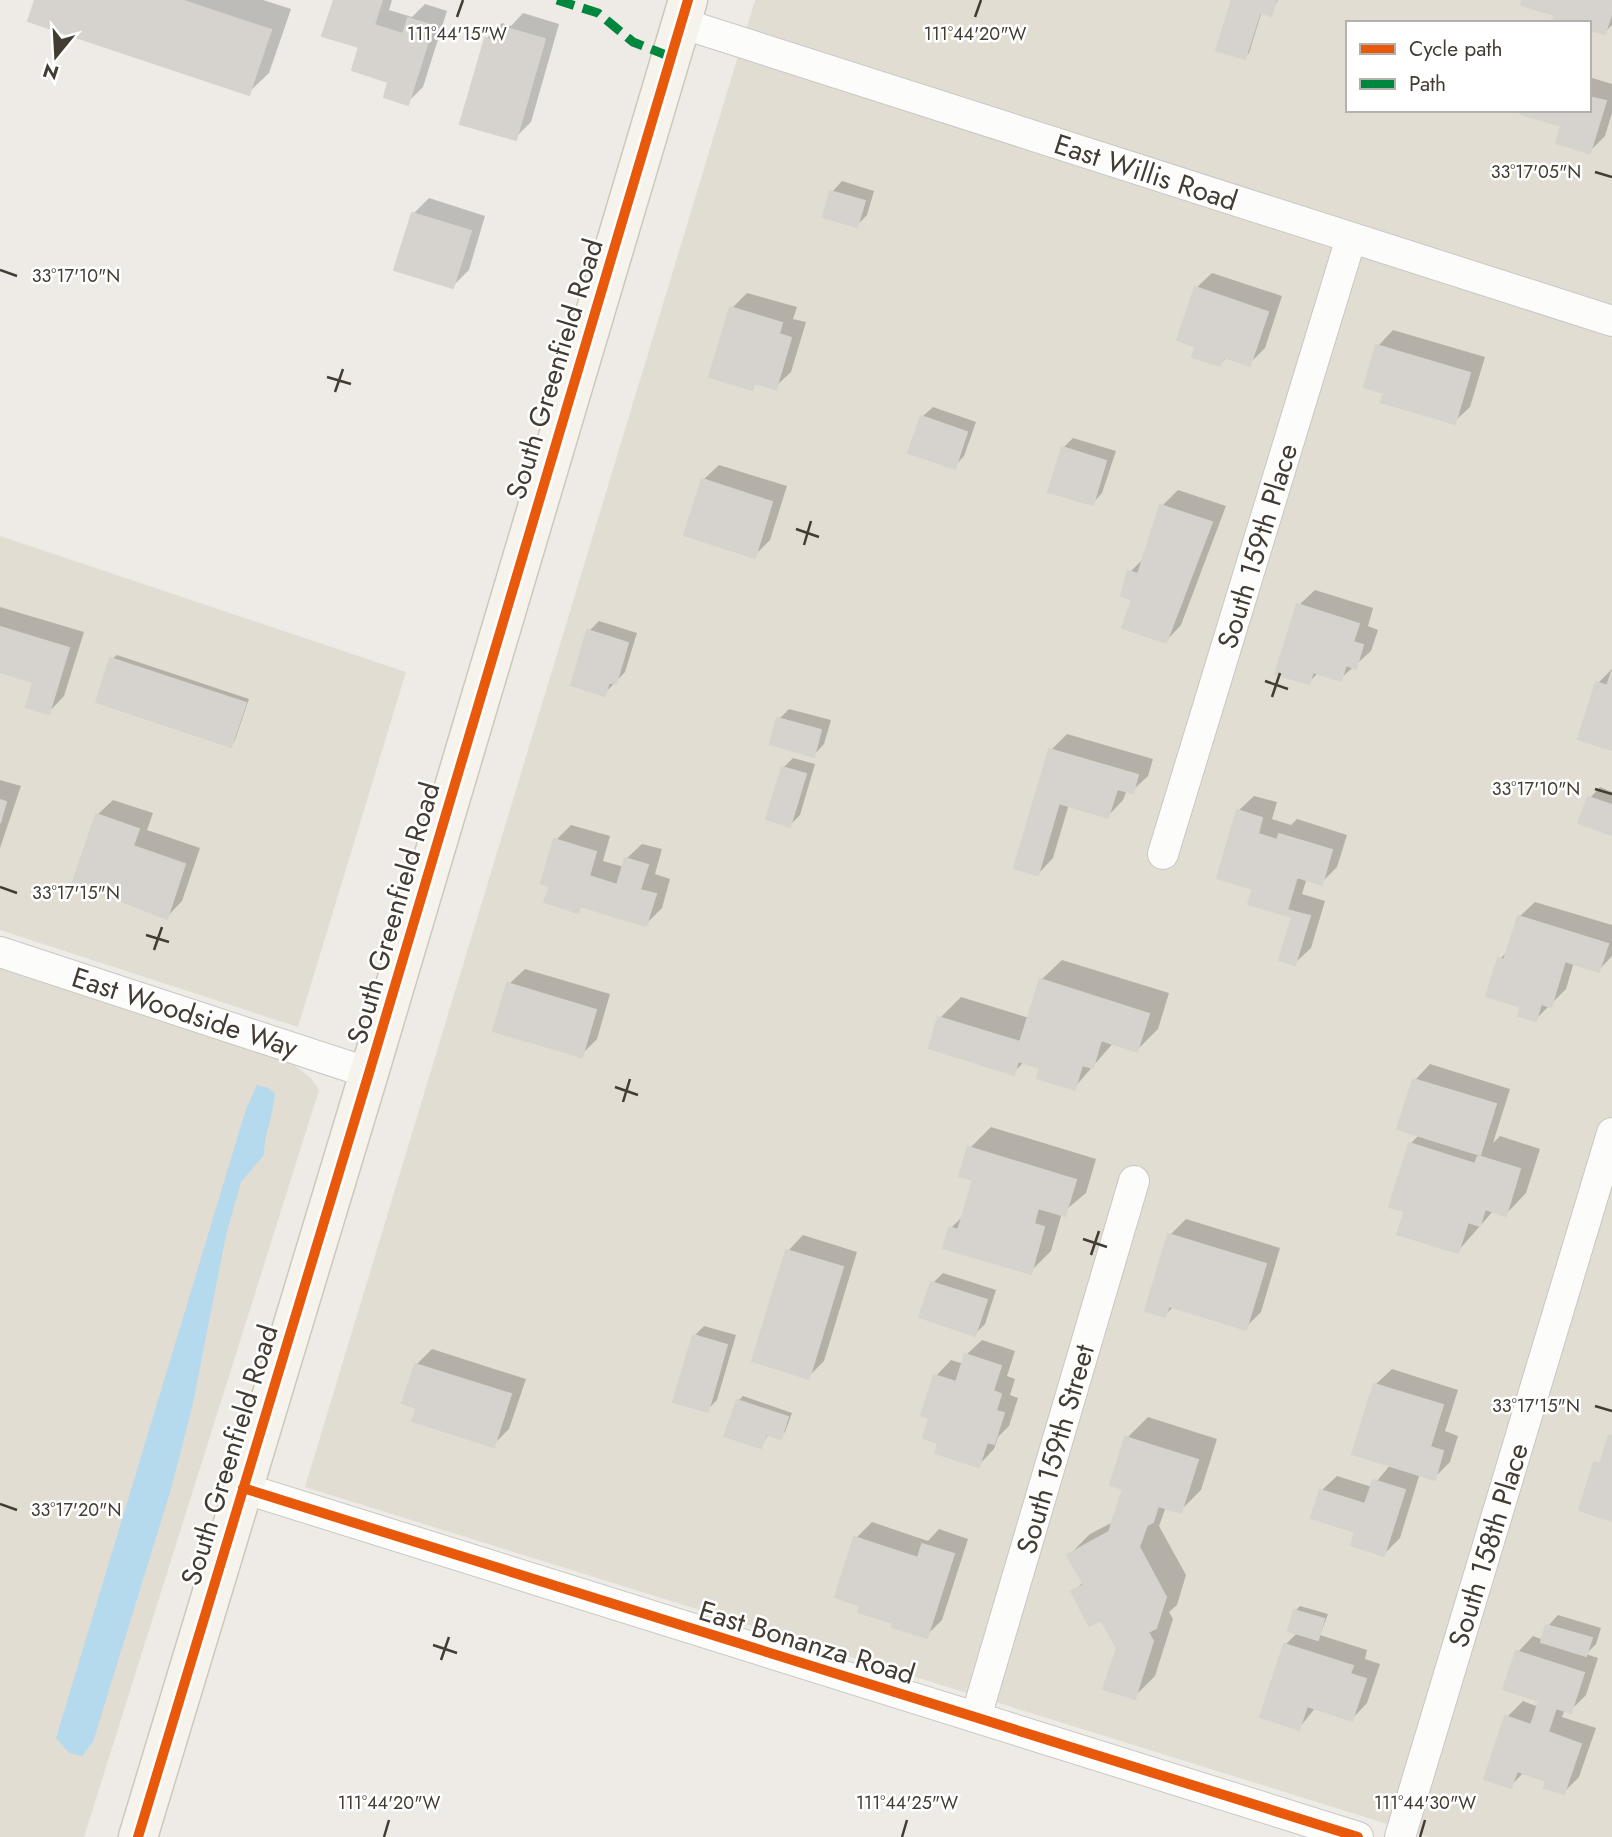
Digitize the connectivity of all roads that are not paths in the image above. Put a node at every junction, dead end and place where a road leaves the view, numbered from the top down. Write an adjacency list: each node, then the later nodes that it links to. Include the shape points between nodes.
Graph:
1 (684, 12): 2 (street, East Willis Road); 6 (main road, South Greenfield Road)
2 (1351, 238): 3 (street, East Willis Road); 4 (street, South 159th Place)
3 (1612, 321)
4 (1163, 854)
5 (0, 951): 6 (street, East Woodside Way)
6 (369, 1073): 9 (main road, South Greenfield Road)
7 (1612, 1133): 13 (street, South 158th Place)
8 (1134, 1181): 10 (street, South 159th Street)
9 (243, 1488): 10 (street, East Bonanza Road); 11 (main road, South Greenfield Road)
10 (976, 1717): 12 (street, East Bonanza Road)
11 (138, 1837)
12 (1358, 1837)
13 (1400, 1837)

